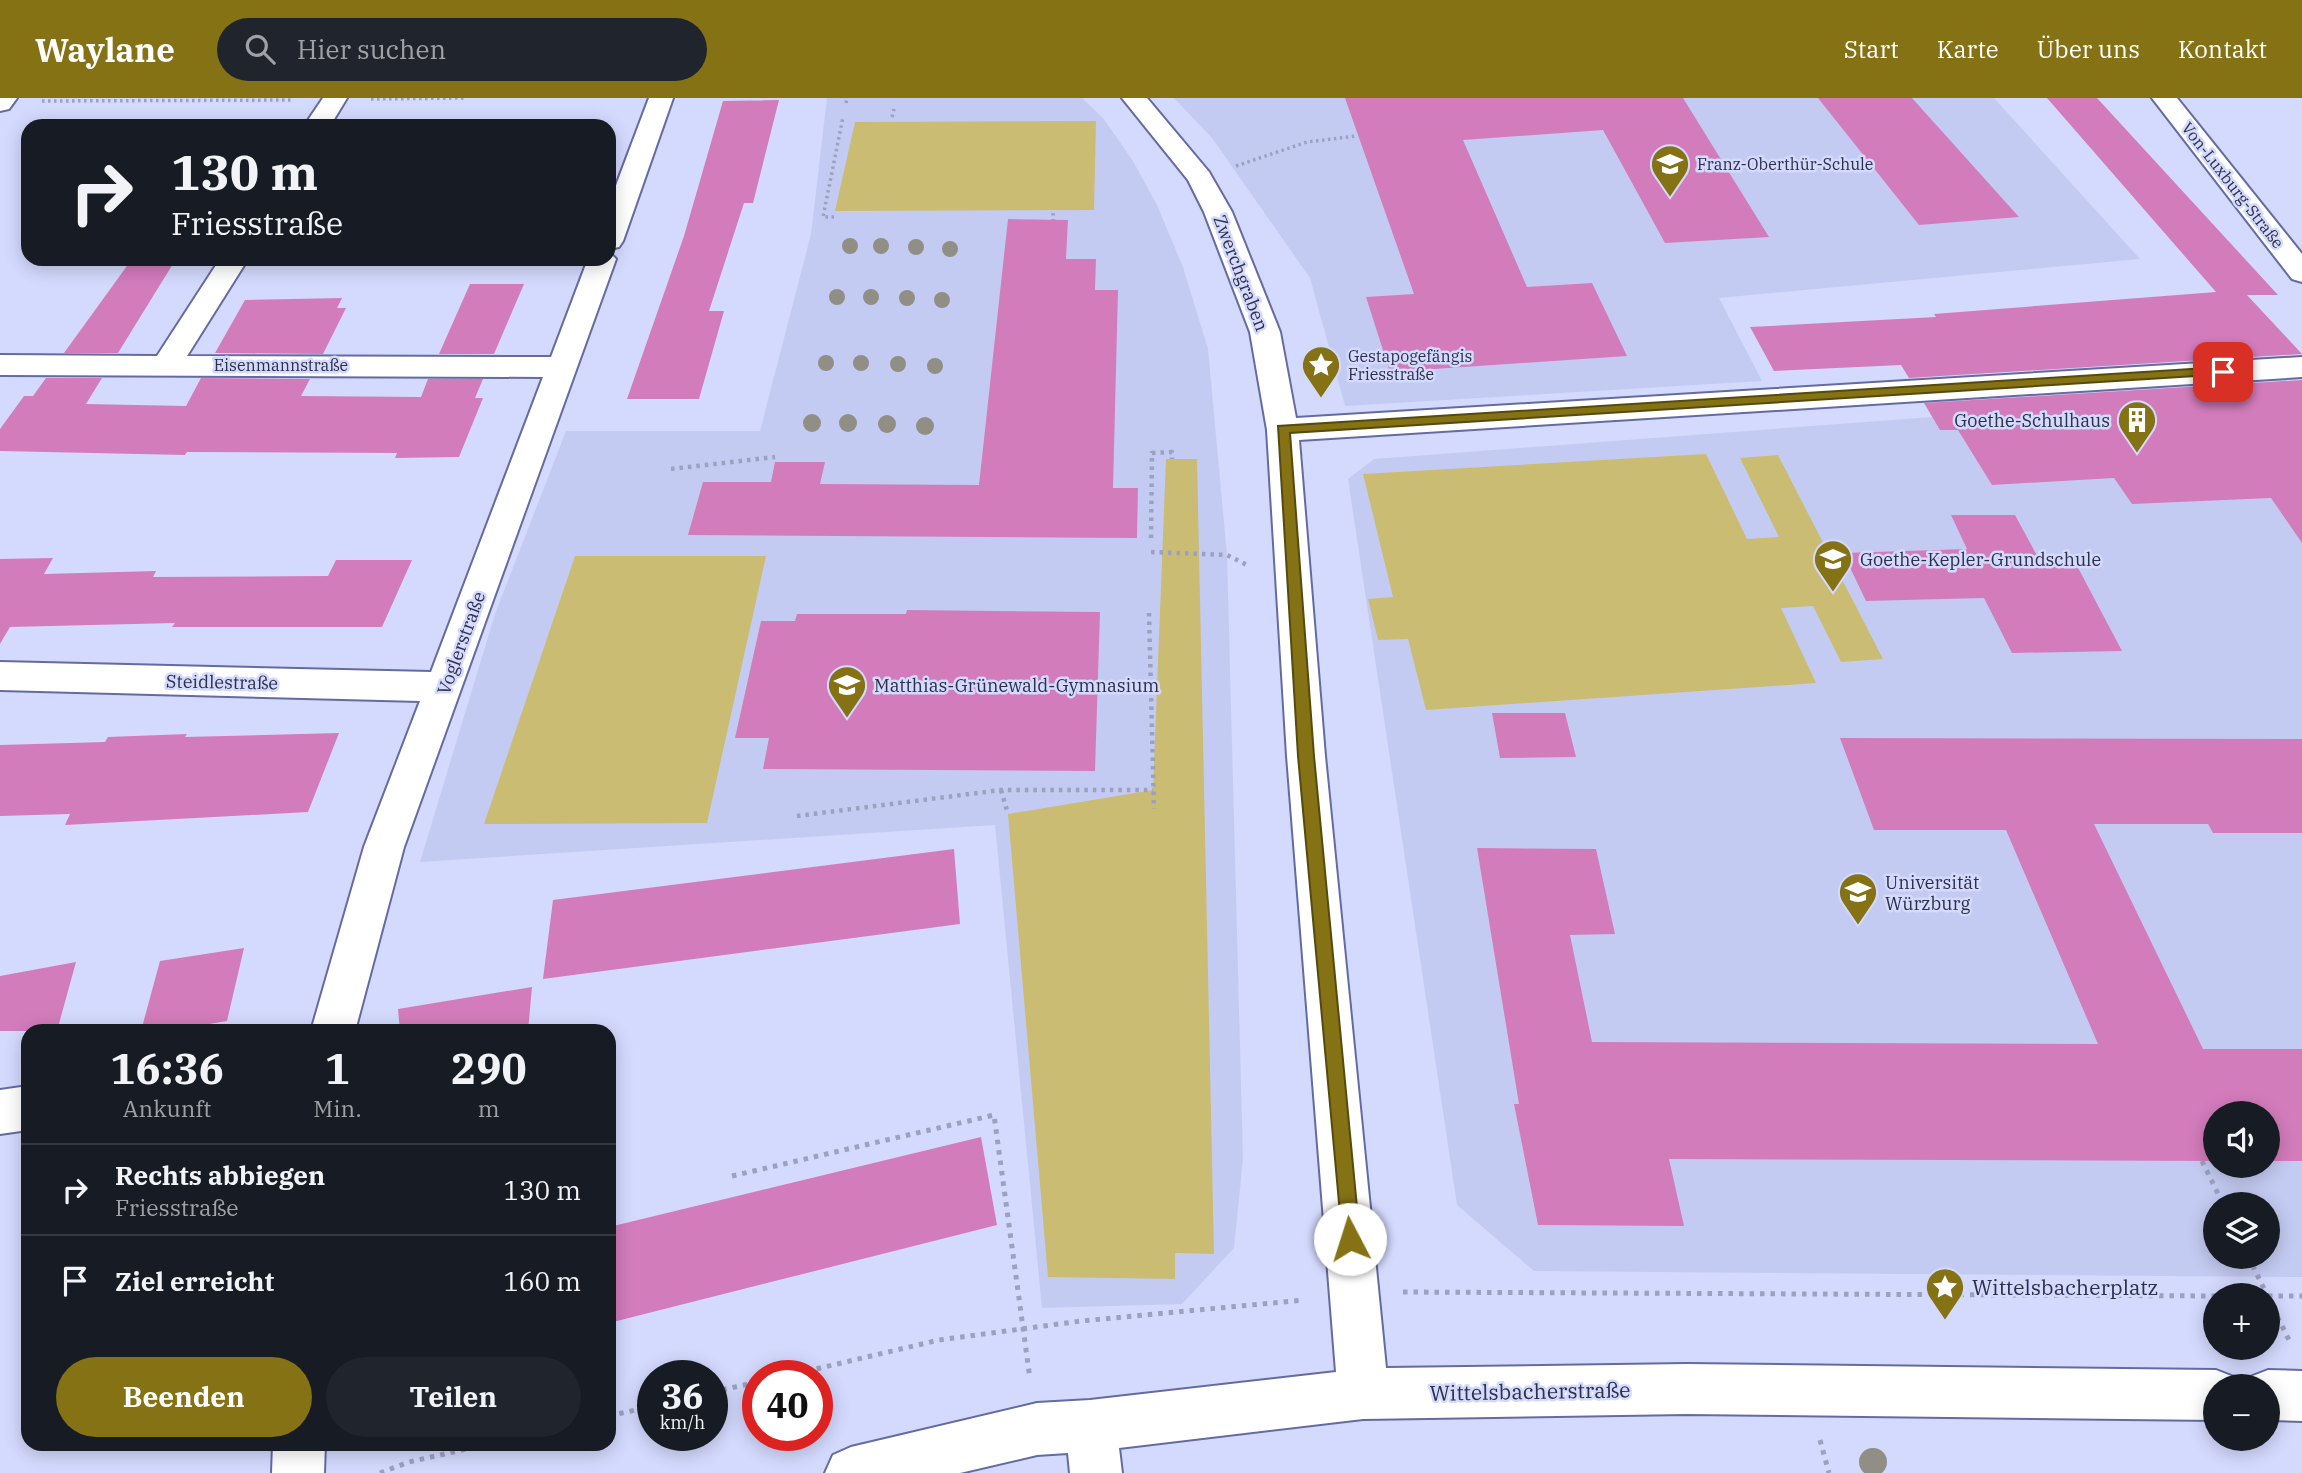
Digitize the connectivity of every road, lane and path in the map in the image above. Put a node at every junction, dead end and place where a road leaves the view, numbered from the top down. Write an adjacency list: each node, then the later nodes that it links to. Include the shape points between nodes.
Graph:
1 (464, 98): 6 (path)
2 (661, 98): 19 (street)
3 (847, 98): 9 (path)
4 (1134, 98): 15 (street, Zwerchgraben)
5 (2164, 98): 22 (street, Von-Luxburg-Straße)
6 (334, 99): 13 (street)
7 (292, 100): 8 (path)
8 (3, 101)
9 (846, 103)
10 (894, 109): 12 (path)
11 (844, 117): 17 (path, via 824,217)
12 (892, 117)
13 (321, 119)
14 (1356, 136): 15 (path, via 1307,142)
15 (1200, 178): 27 (street, Zwerchgraben, via 1245,274 1265,332)
16 (1053, 213): 18 (path)
17 (834, 217)
18 (1053, 220)
19 (616, 222)
20 (230, 266): 24 (street)
21 (599, 266): 25 (street, Voglerstraße)
22 (2302, 272)
23 (0, 365): 24 (street, Eisenmannstraße)
24 (166, 365): 25 (street, Eisenmannstraße)
25 (563, 367): 36 (street, Voglerstraße)
26 (2302, 367): 27 (street)
27 (1283, 429): 58 (street, Zwerchgraben, via 1306,756)
28 (775, 457): 30 (path)
29 (1172, 459): 31 (path, via 1172,453 1152,453)
30 (671, 469)
31 (1151, 538)
32 (1151, 552): 33 (path)
33 (1227, 555)
34 (1149, 613): 38 (path)
35 (0, 676): 36 (street, Steidlestraße)
36 (445, 687): 42 (street, Voglerstraße, via 384,847)
37 (1002, 790): 38 (path); 40 (path); 41 (path)
38 (1153, 790): 39 (path)
39 (1154, 809)
40 (1007, 814)
41 (797, 816)
42 (335, 1024)
43 (21, 1109): 44 (street)
44 (0, 1112)
45 (2202, 1161): 47 (path)
46 (733, 1176): 54 (path, via 994,1115)
47 (2217, 1192)
48 (1410, 1292): 49 (path)
49 (2203, 1296)
50 (2280, 1296): 51 (path)
51 (2302, 1297)
52 (1279, 1303): 54 (path)
53 (2280, 1327): 56 (path)
54 (1023, 1329): 55 (path, via 939,1340); 62 (path)
55 (833, 1365)
56 (2299, 1375): 57 (street)
57 (2280, 1387)
58 (1363, 1394): 59 (street, Wittelsbacherstraße, via 1686,1389); 63 (street, Wittelsbacherstraße)
59 (2203, 1395)
60 (637, 1410): 61 (path)
61 (616, 1414)
62 (1037, 1429): 63 (street, Wittelsbacherstraße); 68 (street, Wittelsbacherstraße)
63 (1093, 1449)
64 (299, 1451): 66 (street)
65 (458, 1451): 67 (path)
66 (298, 1473)
67 (380, 1473)
68 (851, 1473)

